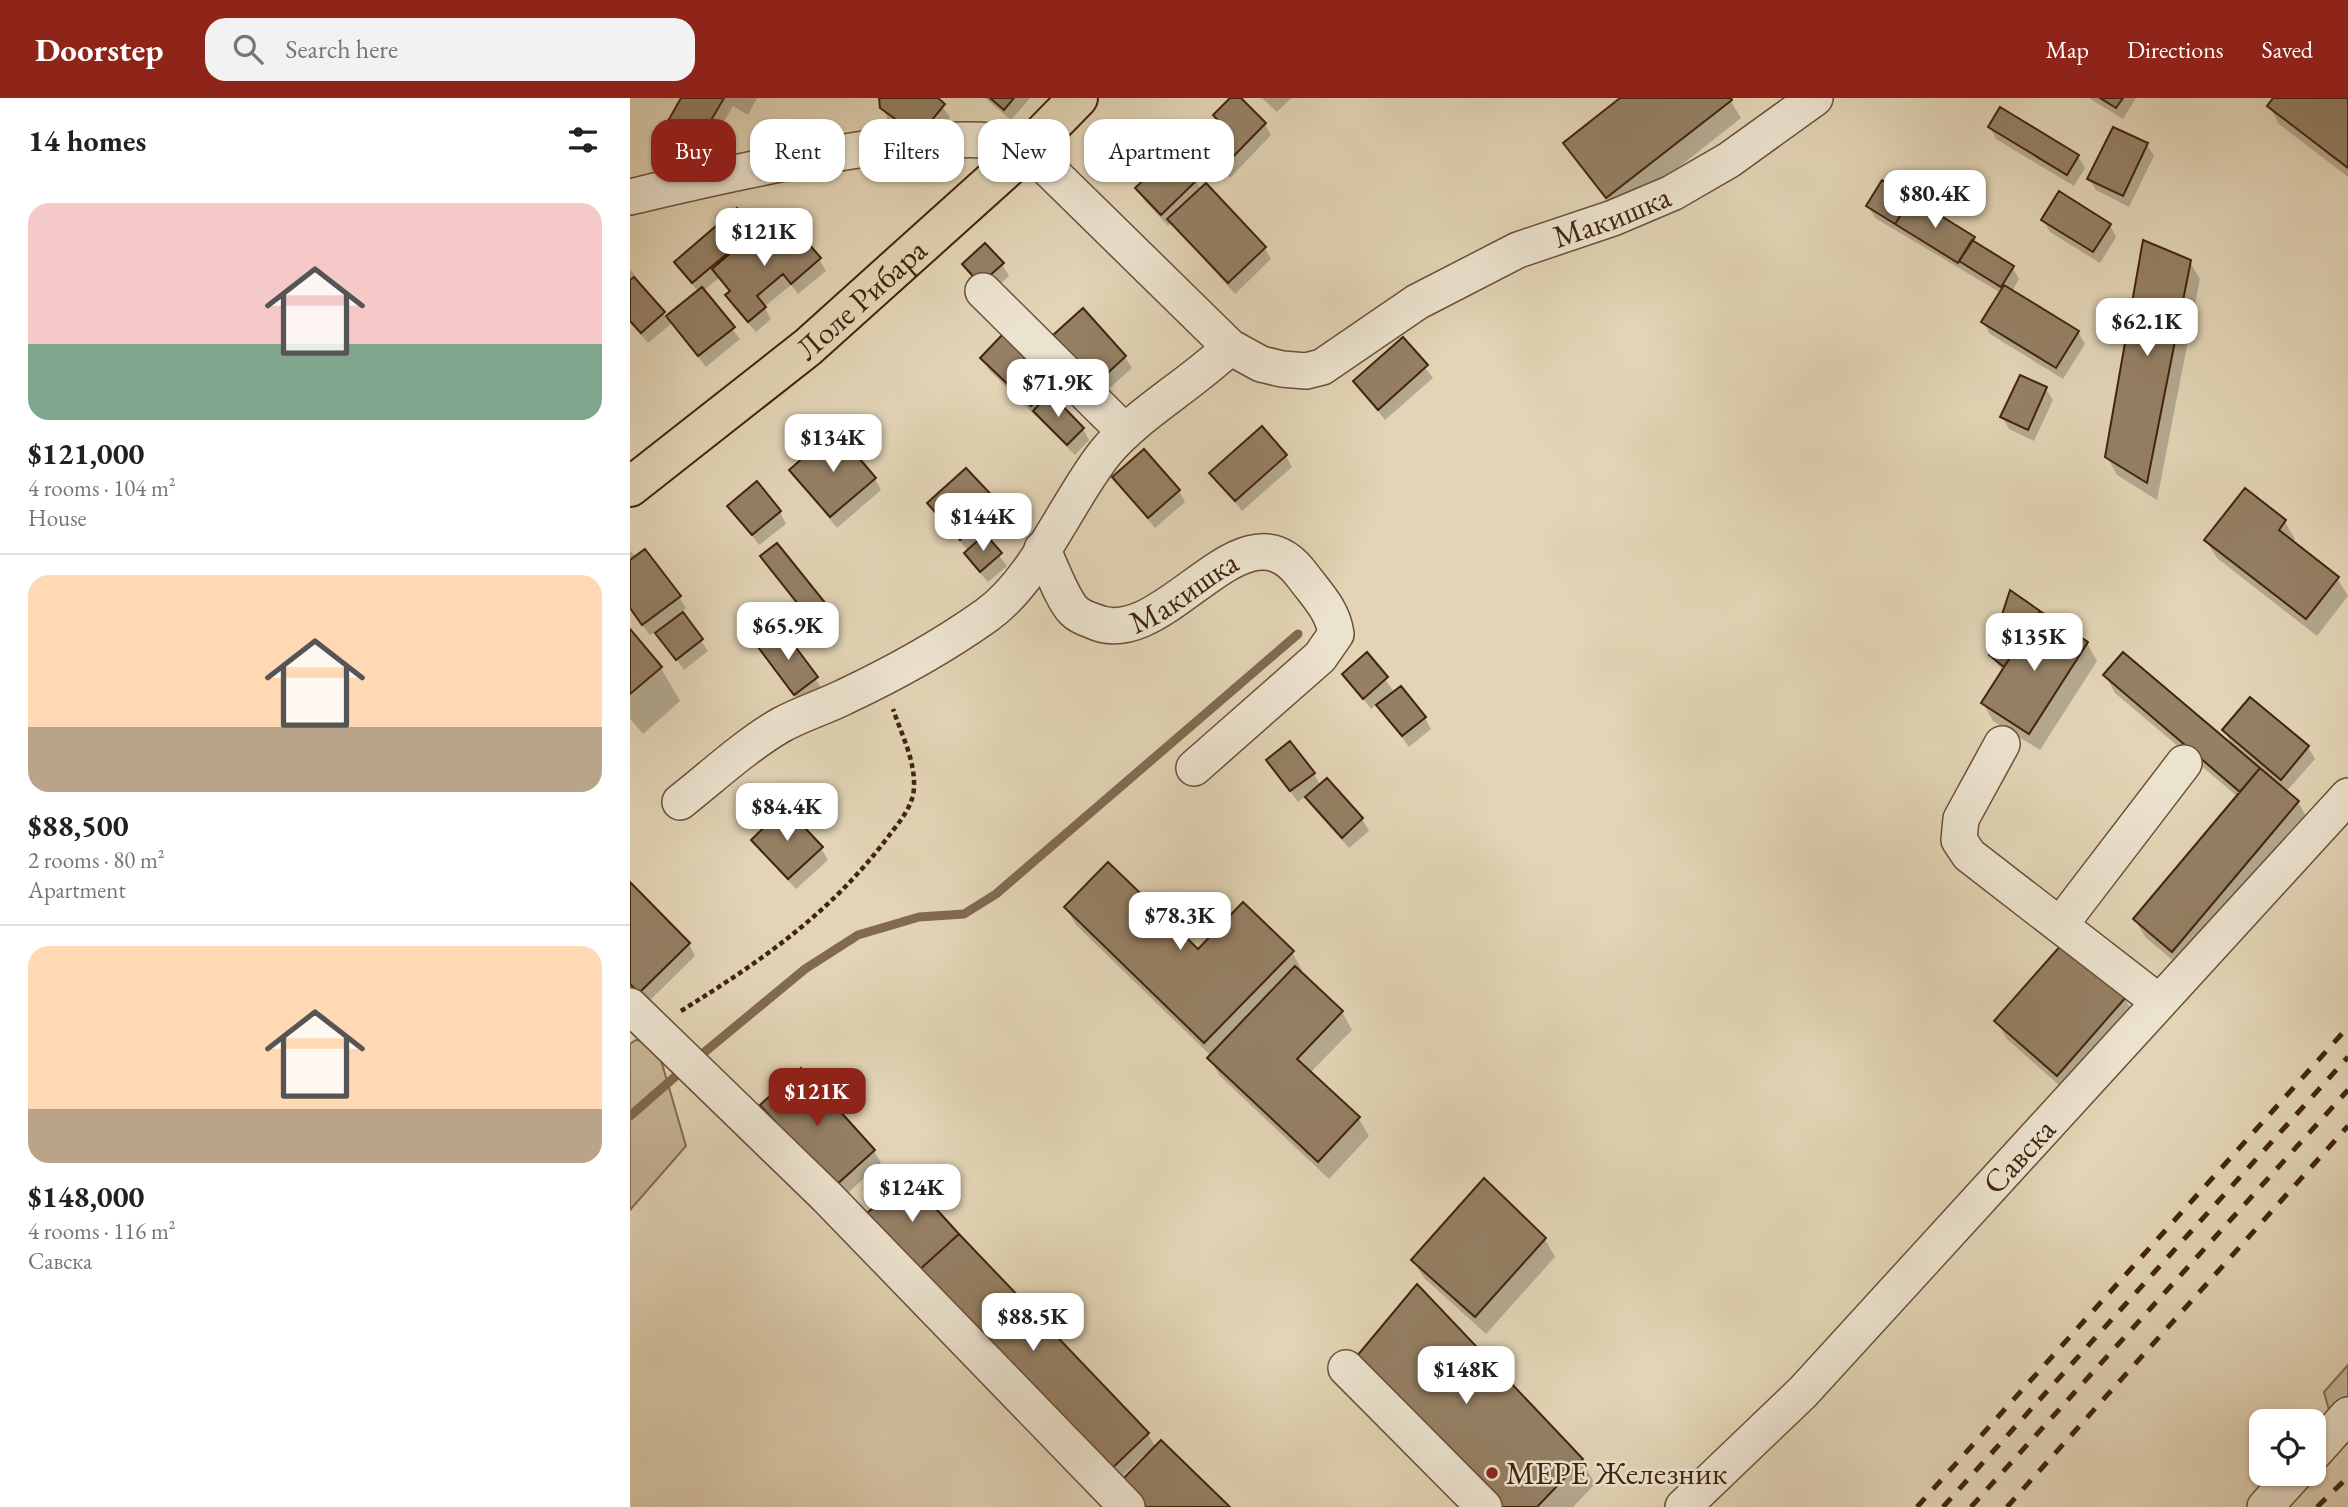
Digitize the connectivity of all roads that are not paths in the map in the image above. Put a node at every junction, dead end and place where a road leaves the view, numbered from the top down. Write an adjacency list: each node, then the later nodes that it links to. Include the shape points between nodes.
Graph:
1 (1078, 98): 3 (main road, Лоле Рибара)
2 (1815, 98): 9 (street, Макишка, via 1730,160 1672,193 1518,250 1417,302 1322,367 1282,369 1261,364)
3 (1057, 119)
4 (978, 142): 7 (street, via 888,146)
5 (991, 182): 11 (main road, Лоле Рибара, via 808,347)
6 (1062, 182): 9 (street, Макишка)
7 (630, 197)
8 (983, 292): 10 (street)
9 (1230, 347): 10 (street, via 1205,372)
10 (1125, 432): 12 (street, via 1104,455)
11 (630, 487)
12 (1042, 549): 15 (street, Макишка, via 1074,612 1108,628 1126,627 1152,615 1237,557 1254,552 1279,554 1296,566 1334,617 1336,634 1320,657); 17 (street, via 989,614 882,679 780,726)
13 (2002, 744): 18 (street, via 1961,819 1959,840 1969,855)
14 (2184, 763): 18 (street)
15 (1194, 768)
16 (2348, 796): 19 (street, Савска)
17 (680, 803)
18 (2060, 925): 19 (street)
19 (2159, 1002): 27 (street, Савска, via 1803,1392)
20 (642, 1017): 25 (street, via 827,1197)
21 (1346, 1368): 26 (street)
22 (2348, 1415): 23 (street)
23 (2326, 1440)
24 (2284, 1486): 28 (street)
25 (1127, 1507)
26 (1484, 1507)
27 (1683, 1507)
28 (2265, 1507)

